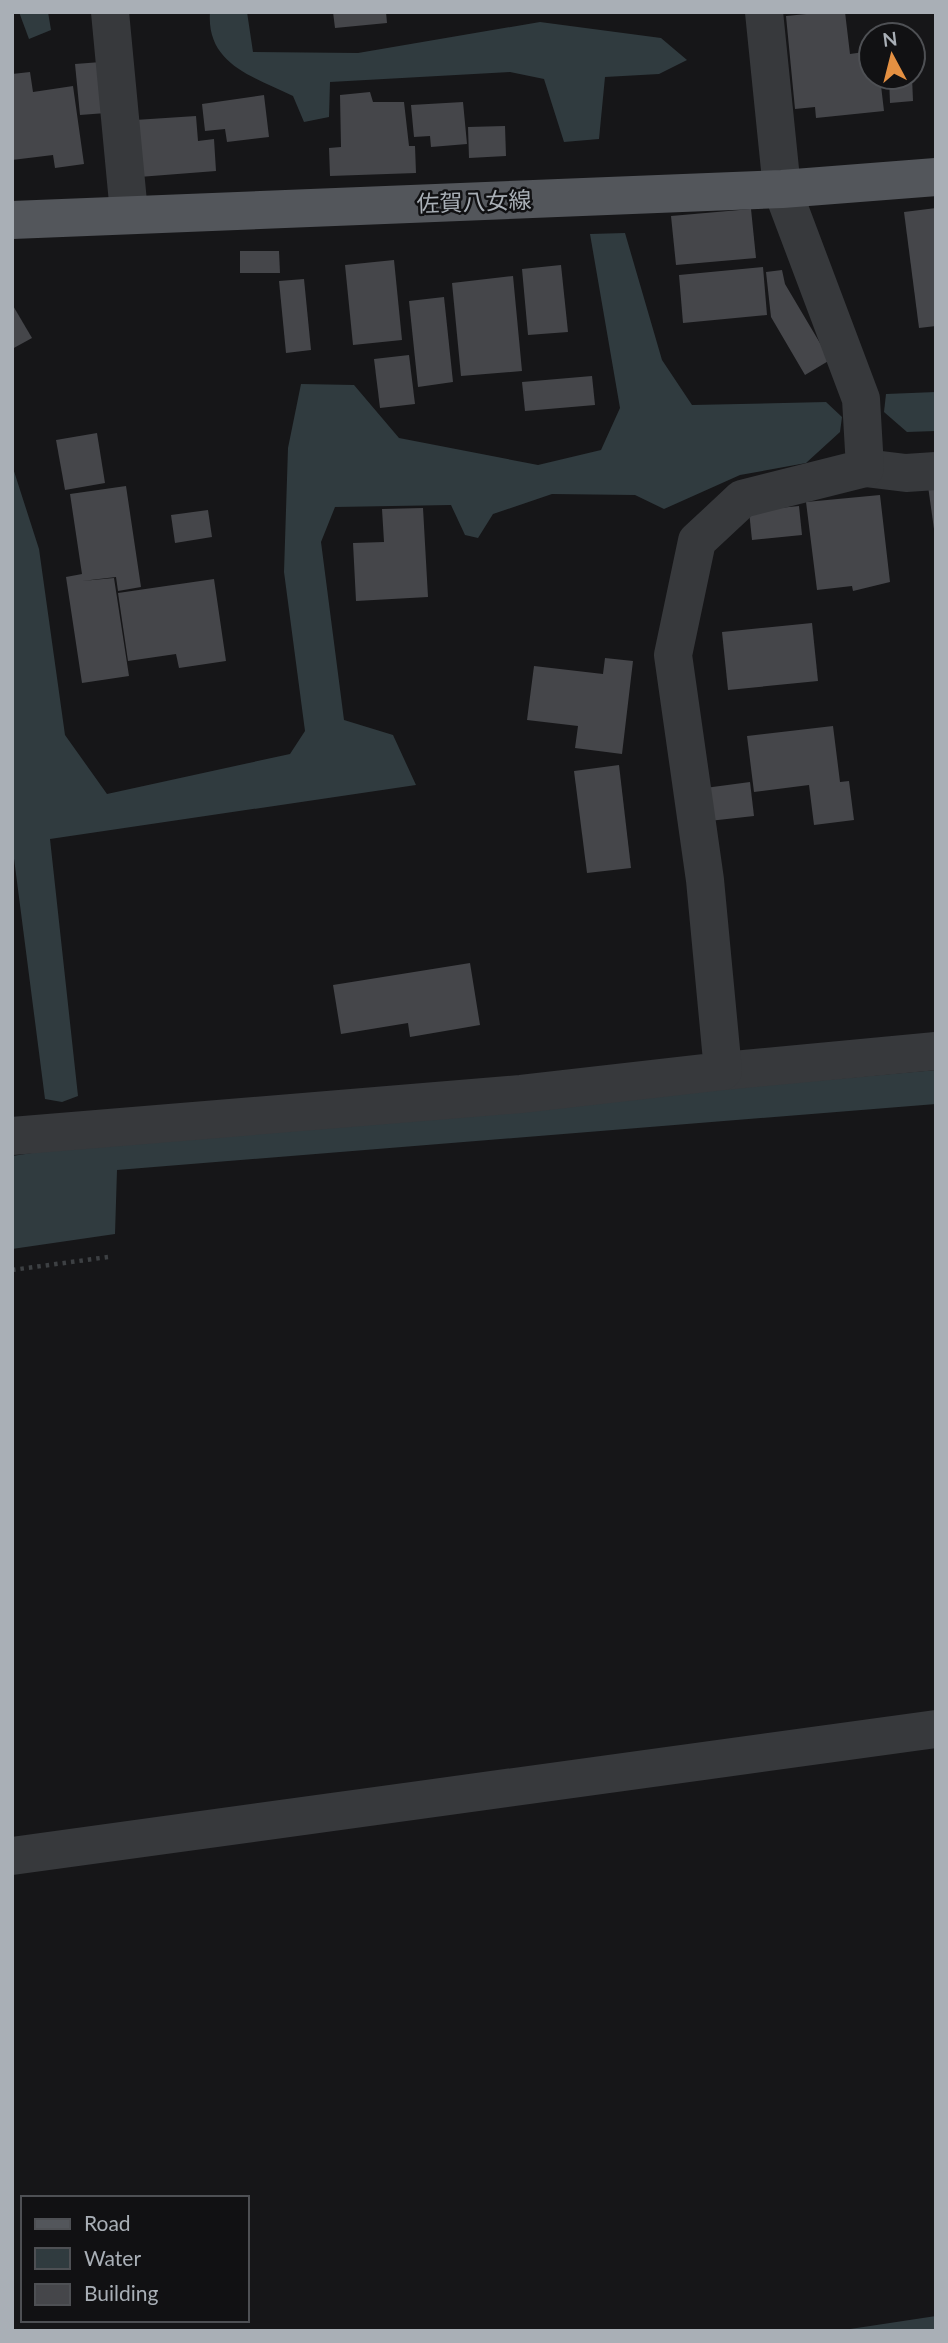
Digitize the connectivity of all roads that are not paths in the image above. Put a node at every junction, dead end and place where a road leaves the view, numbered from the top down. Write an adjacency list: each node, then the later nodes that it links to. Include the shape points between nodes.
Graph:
1 (110, 12): 5 (street)
2 (764, 12): 4 (street)
3 (936, 177): 4 (main road, 佐賀八女線)
4 (782, 189): 5 (main road, 佐賀八女線); 7 (street, via 861,399)
5 (129, 213): 6 (main road, 佐賀八女線)
6 (12, 220)
7 (865, 468): 8 (street); 10 (street, via 742,499 697,541 673,654 705,880)
8 (936, 471)
9 (936, 1051): 10 (street)
10 (723, 1071): 11 (street, via 521,1094)
11 (12, 1136)
12 (936, 1729): 13 (street)
13 (12, 1856)

